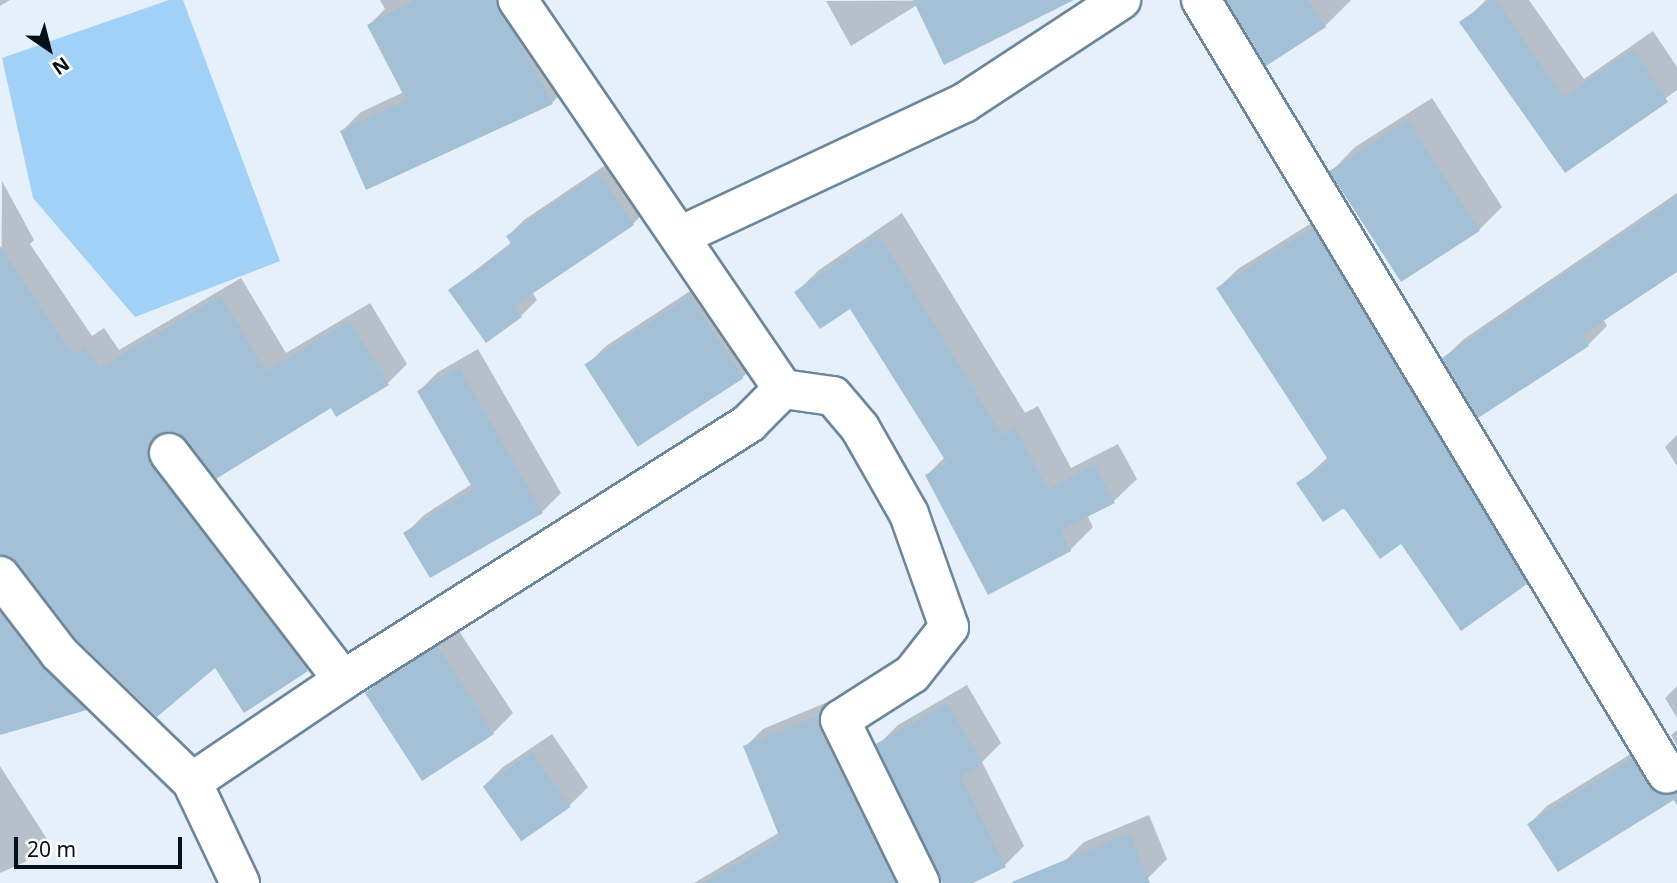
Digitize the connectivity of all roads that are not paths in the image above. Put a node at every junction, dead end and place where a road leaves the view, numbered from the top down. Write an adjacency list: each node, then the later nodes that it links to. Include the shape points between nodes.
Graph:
1 (518, 0): 4 (street)
2 (1121, 0): 4 (street, via 964,103)
3 (1201, 0): 9 (street)
4 (680, 236): 5 (street)
5 (783, 389): 8 (street, via 749,423); 12 (street, via 833,396 860,428 909,514 949,627 912,674 840,720)
6 (169, 453): 8 (street)
7 (1, 579): 10 (street, via 59,653)
8 (343, 680): 10 (street)
9 (1667, 774)
10 (192, 782): 11 (street)
11 (240, 883)
12 (920, 883)

